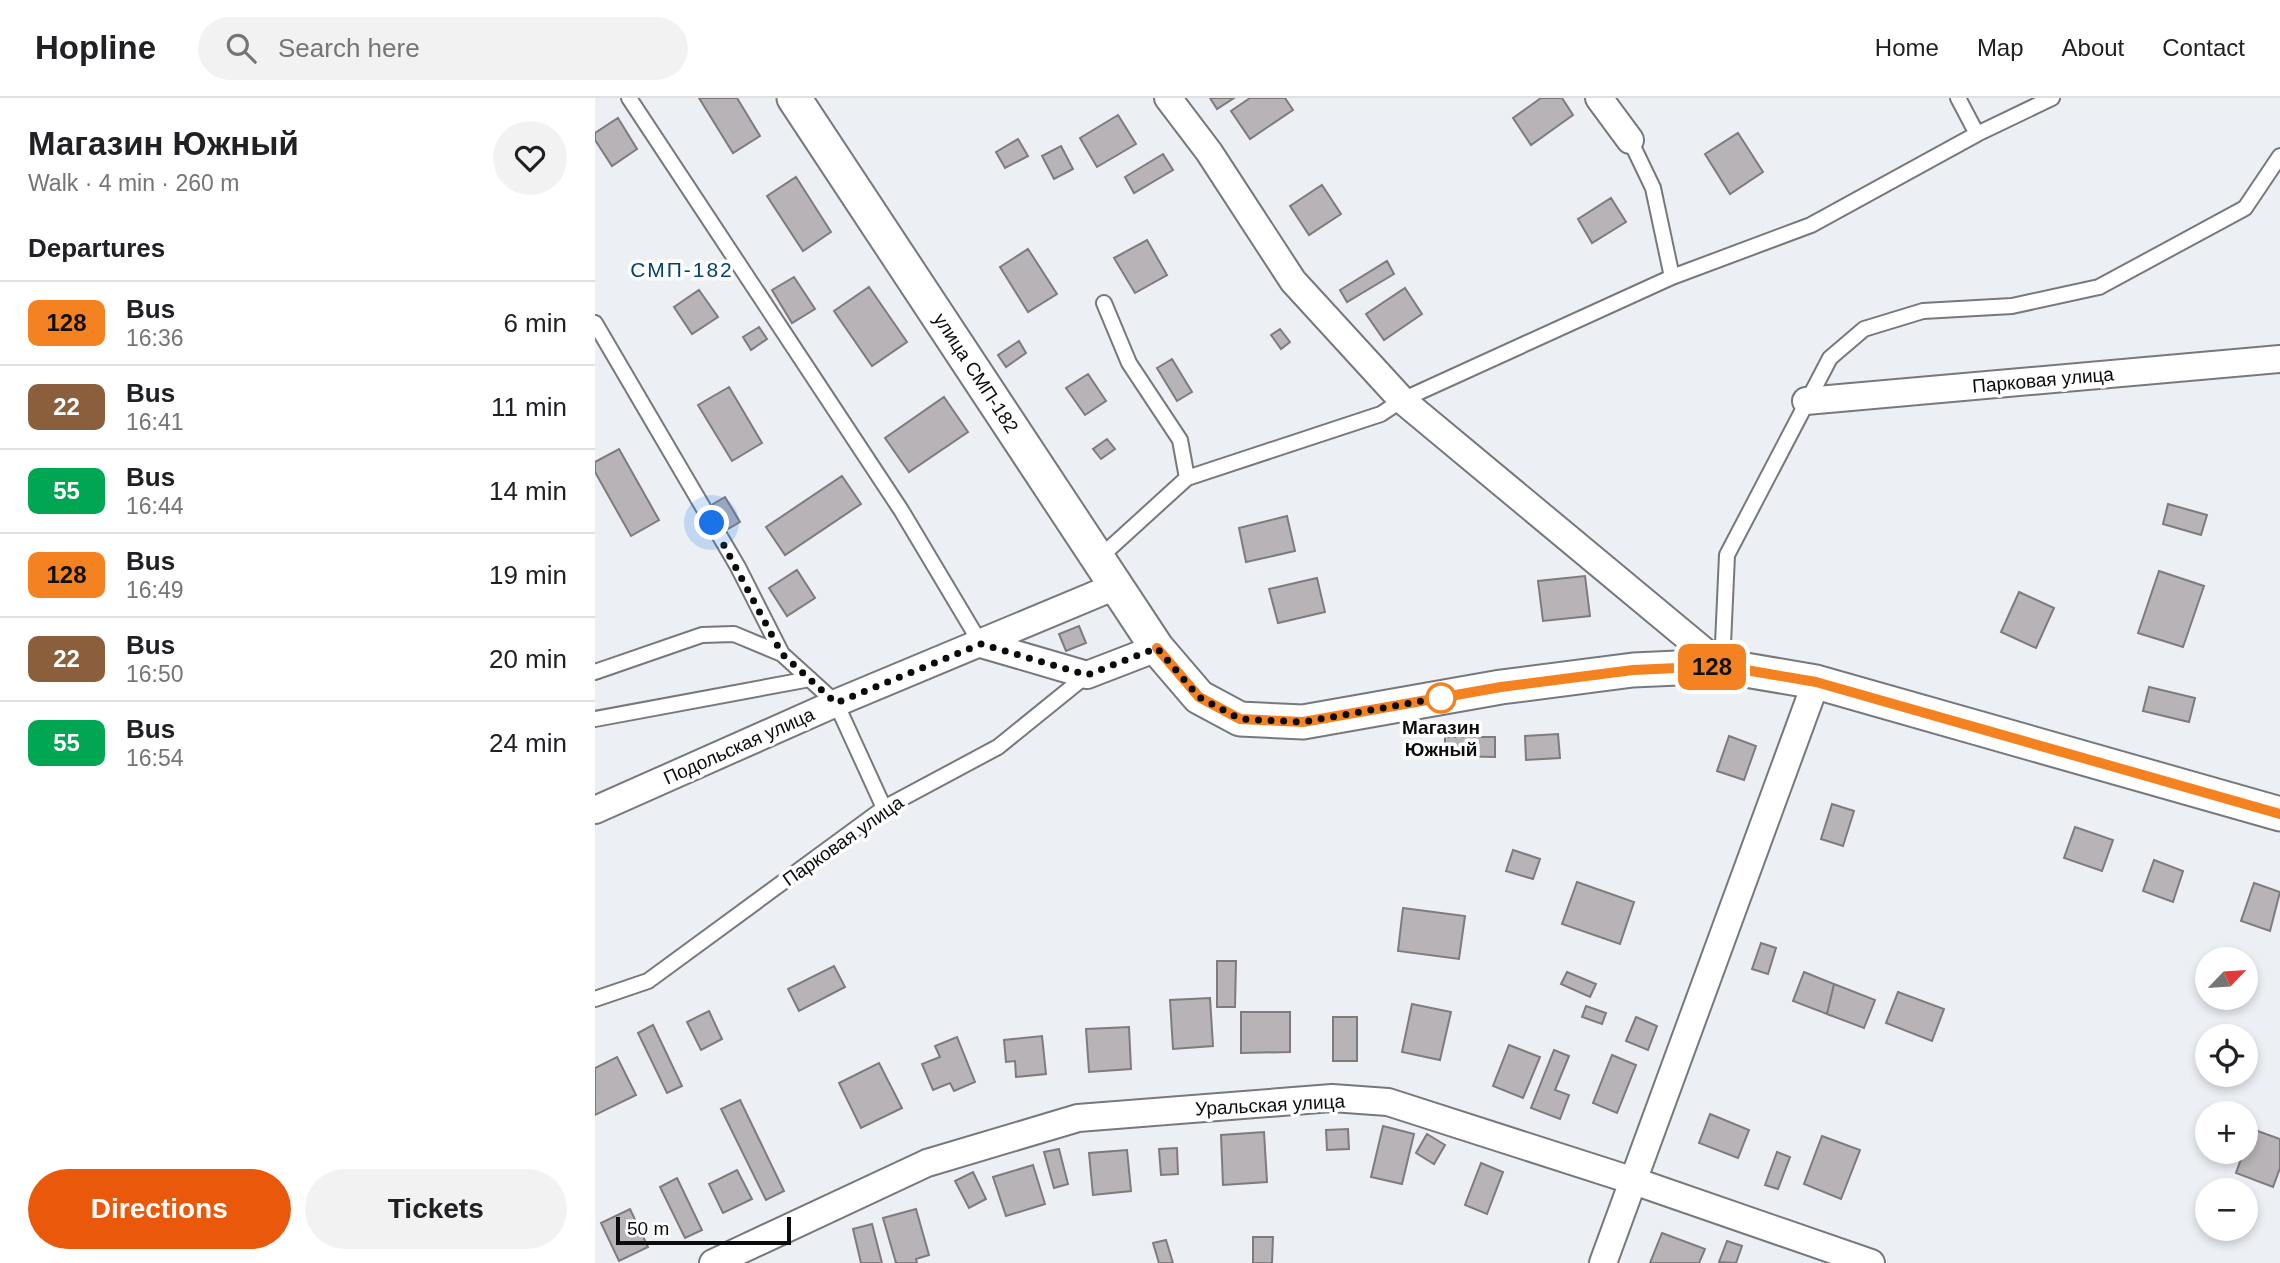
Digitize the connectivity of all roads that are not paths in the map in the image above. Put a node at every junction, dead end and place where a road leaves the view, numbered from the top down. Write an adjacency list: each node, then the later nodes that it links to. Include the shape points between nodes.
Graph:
1 (629, 98): 18 (lane, via 901,510)
2 (794, 98): 17 (street, улица СМП-182)
3 (1168, 98): 14 (street, via 1293,281)
4 (1599, 98): 8 (street)
5 (1958, 98): 7 (lane)
6 (2052, 98): 7 (lane)
7 (1977, 134): 10 (lane, via 1811,225)
8 (1630, 140): 10 (lane, via 1653,188)
9 (2280, 156): 15 (lane, via 2245,208 2099,287 2012,306 1923,311 1864,329 1830,358)
10 (1672, 277): 14 (lane)
11 (1104, 303): 16 (lane, via 1129,362 1180,440)
12 (595, 323): 20 (lane, via 738,567)
13 (2280, 359): 15 (street, Парковая улица)
14 (1402, 400): 16 (lane, via 1381,414); 21 (street)
15 (1806, 401): 21 (lane, via 1727,555)
16 (1187, 478): 17 (lane)
17 (1107, 572): 18 (street, Подольская улица); 19 (street, улица СМП-182)
18 (981, 644): 23 (street); 26 (street, Подольская улица)
19 (1157, 648): 21 (street, via 1199,697 1240,719 1303,722 1501,687 1633,670); 23 (street)
20 (782, 654): 22 (lane, via 733,634 702,635); 24 (lane)
21 (1722, 666): 25 (street)
22 (595, 672)
23 (1087, 675): 28 (lane, Парковая улица, via 998,747)
24 (810, 679): 26 (lane); 27 (lane)
25 (1816, 682): 30 (street); 32 (street)
26 (836, 703): 28 (lane); 29 (street, Подольская улица)
27 (595, 719)
28 (884, 808): 31 (lane, Парковая улица, via 648,981)
29 (595, 810)
30 (2280, 814)
31 (595, 999)
32 (1634, 1181): 33 (street, Уральская улица, via 1388,1102 1332,1098 1078,1118 927,1163); 34 (street); 35 (street, Уральская улица)
33 (713, 1263)
34 (1603, 1263)
35 (1871, 1263)

